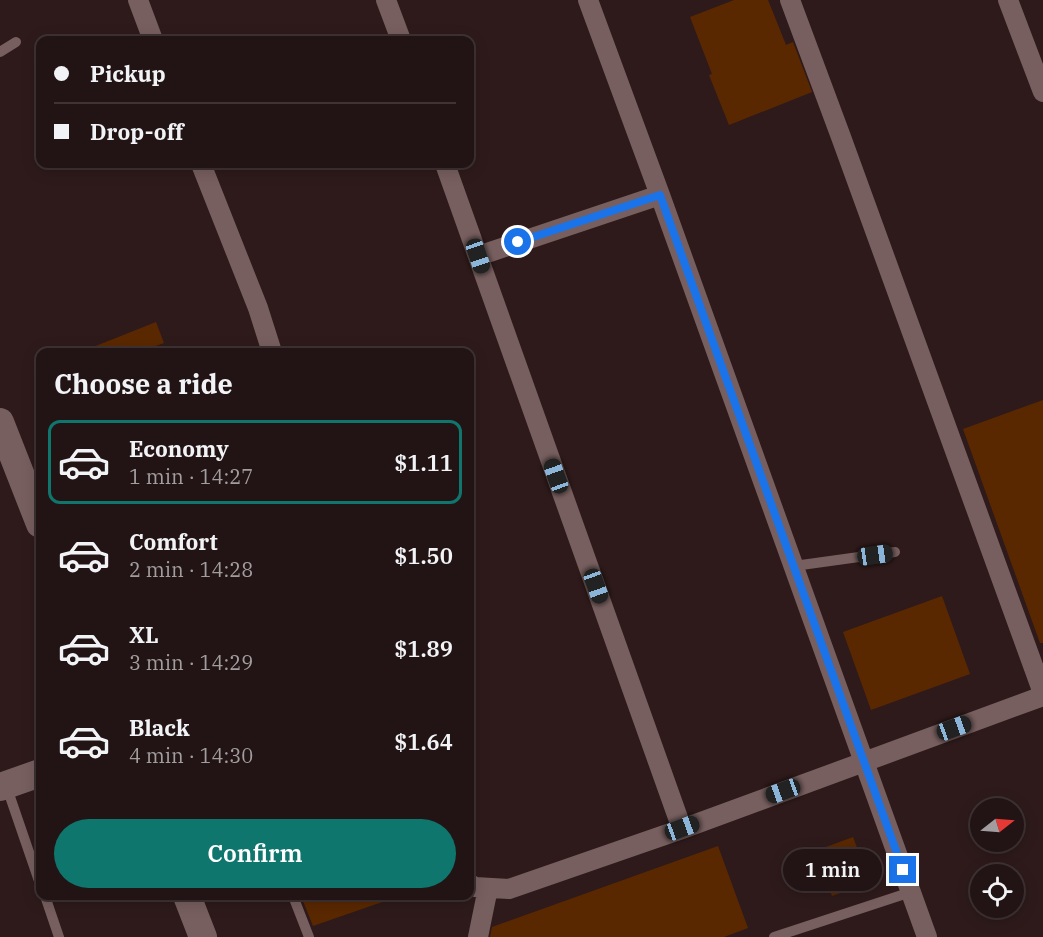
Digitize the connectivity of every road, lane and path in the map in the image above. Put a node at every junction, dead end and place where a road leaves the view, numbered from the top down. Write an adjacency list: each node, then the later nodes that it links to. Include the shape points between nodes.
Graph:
1 (138, 0): 6 (street)
2 (386, 0): 7 (street)
3 (588, 0): 13 (street)
4 (789, 0): 20 (street)
5 (1008, 0): 10 (street)
6 (152, 36)
7 (400, 36)
8 (16, 42): 9 (lane)
9 (0, 52)
10 (1043, 92)
11 (203, 168): 15 (street)
12 (446, 168): 14 (street)
13 (660, 195): 14 (street); 19 (street)
14 (478, 256): 24 (street)
15 (271, 348)
16 (0, 423): 17 (main road)
17 (36, 514)
18 (895, 552): 19 (lane)
19 (794, 566): 21 (street)
20 (1043, 694): 21 (street)
21 (864, 761): 24 (street); 27 (street)
22 (36, 774): 23 (main road)
23 (3, 786): 25 (lane)
24 (682, 828): 26 (street, via 509,889)
25 (36, 873)
26 (479, 886): 34 (street)
27 (911, 892): 35 (lane); 36 (street)
28 (46, 900): 31 (lane)
29 (189, 900): 32 (main road)
30 (295, 900): 33 (lane)
31 (59, 937)
32 (203, 937)
33 (309, 937)
34 (478, 937)
35 (774, 937)
36 (927, 937)

